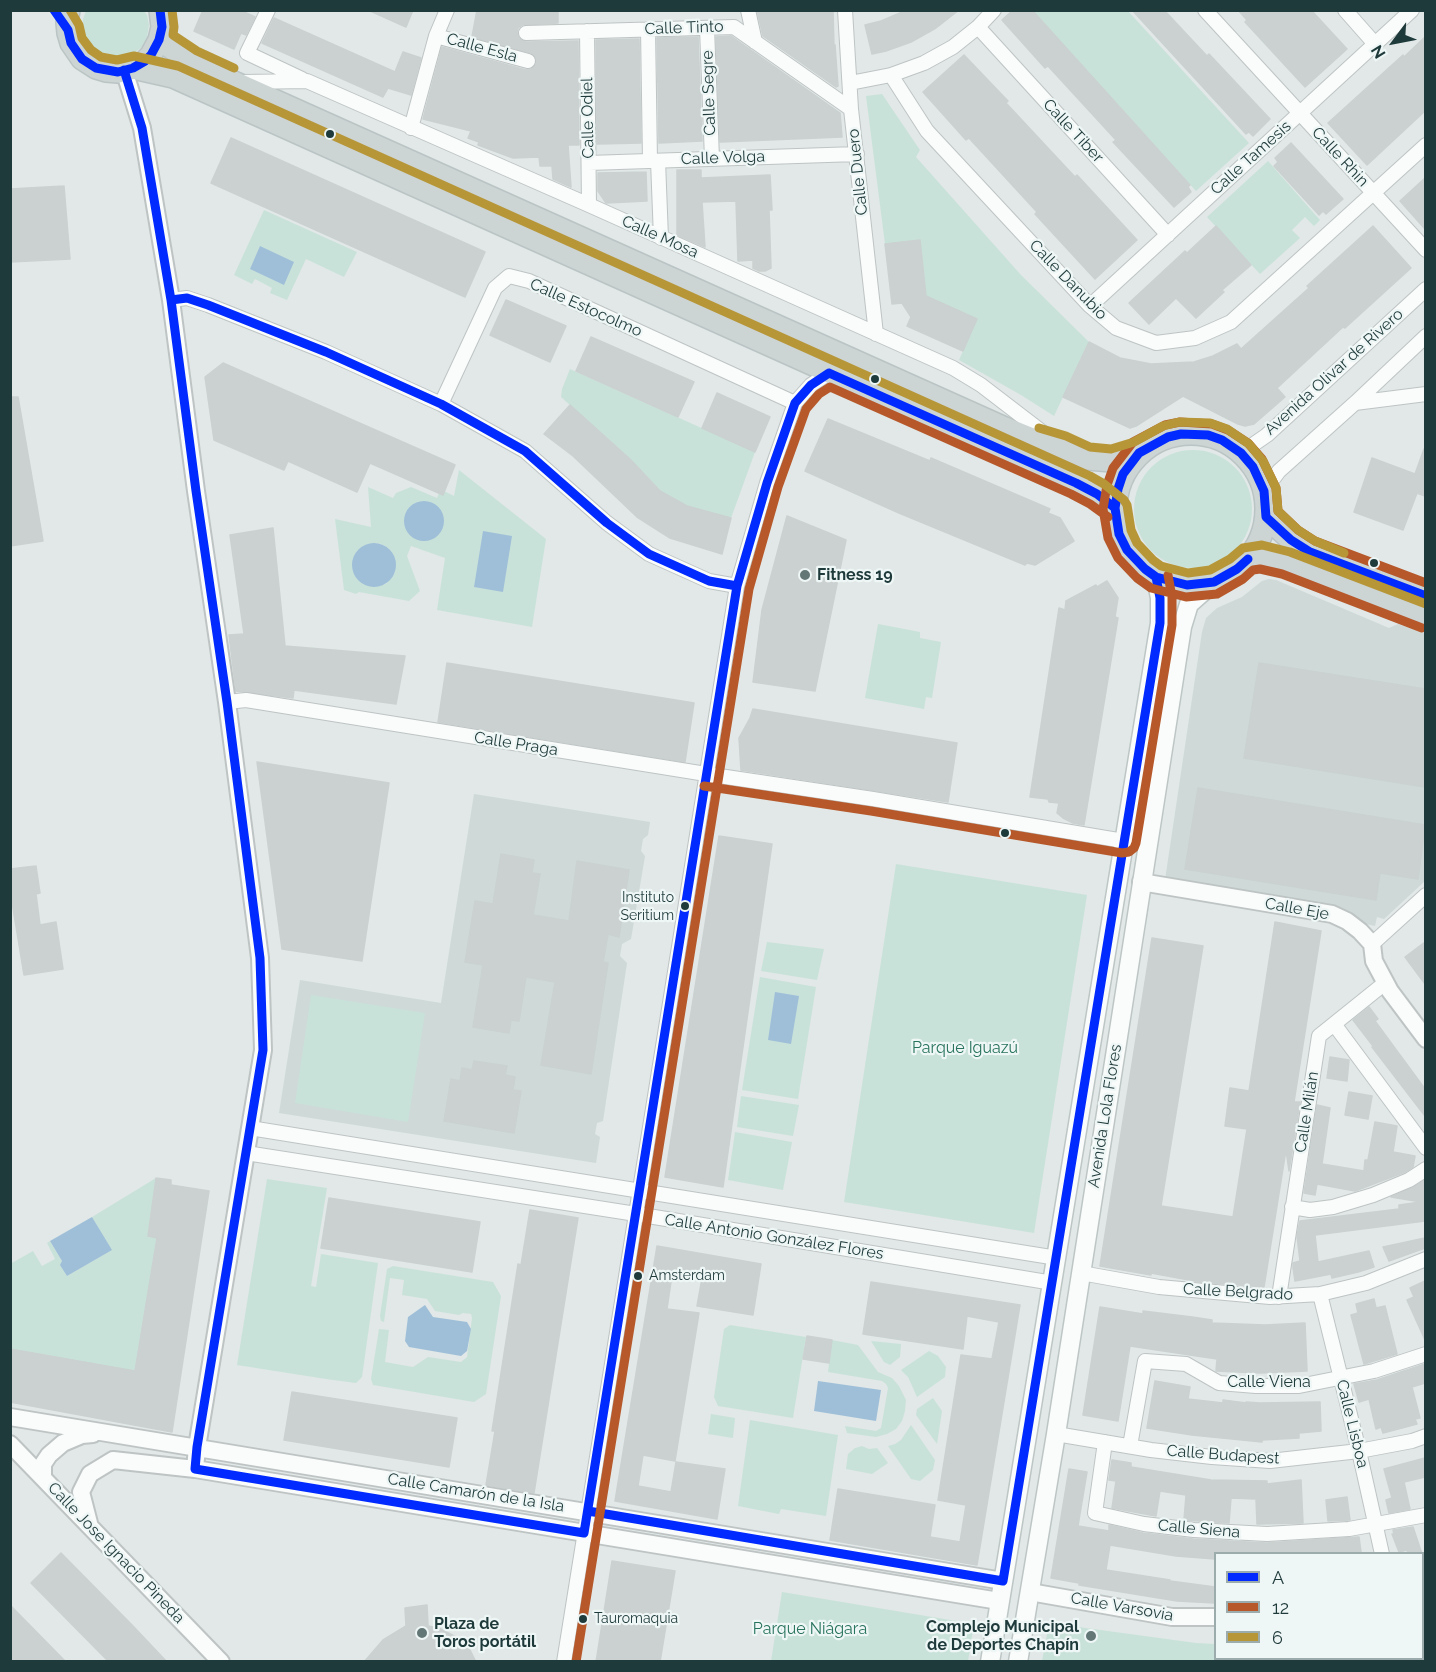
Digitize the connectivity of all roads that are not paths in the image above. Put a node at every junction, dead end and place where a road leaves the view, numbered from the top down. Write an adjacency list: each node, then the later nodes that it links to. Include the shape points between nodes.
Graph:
1 (54, 10): 11 (main road)
2 (160, 10): 18 (main road)
3 (268, 10): 24 (street, via 247,53)
4 (447, 10): 17 (street, Calle Esla)
5 (748, 10): 19 (street)
6 (845, 10): 26 (street, Calle Duero)
7 (994, 10): 12 (street)
8 (1205, 10): 28 (street, Calle Rhin)
9 (1345, 10): 20 (street)
10 (1412, 10): 20 (street, Calle Tamesis)
11 (68, 20): 22 (main road, via 71,43 82,59 106,71)
12 (978, 27): 23 (street, via 944,52); 37 (street, Calle Tíber)
13 (706, 28): 14 (street, Calle Tinto); 19 (street, Calle Tinto, via 734,27); 32 (street, Calle Segre)
14 (648, 29): 15 (street, Calle Tinto); 33 (street)
15 (586, 31): 16 (street, Calle Tinto); 34 (street, Calle Odiel)
16 (526, 33)
17 (436, 36): 21 (street, Calle Esla); 29 (street, Calle Esla)
18 (159, 40): 22 (main road, via 145,61); 25 (main road, via 190,62)
19 (755, 42): 27 (street, Calle Tinto)
20 (1375, 44): 28 (street, Calle Tamesis)
21 (528, 61)
22 (129, 69): 41 (street); 45 (main road, via 173,77)
23 (891, 75): 26 (street); 42 (street, Calle Danubio, via 927,130)
24 (307, 81): 25 (street, Calle Mosa); 29 (street, Calle Mosa)
25 (236, 83): 50 (main road, via 1005,428)
26 (850, 83): 27 (street, Calle Duero)
27 (851, 109): 31 (street, Calle Duero)
28 (1300, 113): 35 (street, Calle Rhin); 37 (street, Calle Tamesis)
29 (411, 128): 36 (street, Calle Mosa)
30 (1425, 145): 35 (street, Calle Danubio)
31 (857, 154): 32 (street, Calle Volga); 43 (street, Calle Duero)
32 (712, 159): 33 (street, Calle Volga)
33 (654, 161): 34 (street, Calle Volga); 38 (street)
34 (589, 163): 36 (street, Calle Odiel)
35 (1373, 193): 39 (street, Calle Rhin); 42 (street, Calle Danubio, via 1231,322 1195,338 1156,343 1116,328)
36 (589, 205): 38 (street, Calle Mosa)
37 (1168, 234): 42 (street, Calle Tamesis)
38 (661, 238): 43 (street, Calle Mosa)
39 (1425, 250)
40 (1425, 289): 52 (street, Avenida Olivar de Rivero, via 1267,435)
41 (171, 300): 49 (street, via 187,298 208,304); 62 (street)
42 (1090, 306)
43 (876, 334): 50 (street, Calle Mosa, via 953,368 981,385)
44 (1425, 336): 48 (street)
45 (829, 373): 47 (street, via 811,384); 54 (main road, via 1076,483)
46 (1425, 394): 48 (street)
47 (795, 403): 49 (street, Calle Estocolmo, via 529,281 510,276 495,288); 59 (street)
48 (1355, 403): 53 (street, via 1279,471)
49 (441, 404): 59 (street, via 525,451 649,554 709,581)
50 (1063, 448): 51 (main road, via 1087,459 1113,460)
51 (1139, 453): 52 (main road, via 1181,434 1208,435); 54 (main road, via 1124,474)
52 (1241, 453): 53 (main road, via 1253,467)
53 (1264, 491): 55 (main road)
54 (1115, 508): 57 (main road, via 1119,534 1127,550)
55 (1266, 517): 56 (main road, via 1262,536); 60 (main road, via 1310,552)
56 (1248, 559): 58 (main road); 61 (main road, via 1286,562)
57 (1156, 577): 58 (main road, via 1187,585); 64 (main road, Avenida Lola Flores, via 1160,623)
58 (1214, 582): 65 (main road, Avenida Lola Flores, via 1189,604 1183,621)
59 (737, 586): 63 (street)
60 (1425, 596)
61 (1425, 617)
62 (228, 702): 63 (street, Calle Praga, via 246,700); 71 (street, via 261,958 263,1050)
63 (706, 774): 64 (street, Calle Praga); 75 (street)
64 (1124, 841): 78 (main road, Avenida Lola Flores)
65 (1141, 882): 67 (street, Calle Eje, via 1332,914 1347,921); 80 (main road, Avenida Lola Flores)
66 (1425, 895): 67 (street)
67 (1372, 944): 68 (street, via 1374,961)
68 (1385, 982): 69 (street, Calle Milán); 70 (street)
69 (1335, 1024): 72 (street); 76 (street, Calle Milán, via 1319,1036)
70 (1425, 1039)
71 (250, 1128): 73 (street); 75 (street, Calle Antonio González Flores)
72 (1425, 1148)
73 (246, 1153): 77 (street, Calle Antonio González Flores); 93 (street)
74 (1425, 1169): 76 (street, via 1373,1195 1333,1207 1310,1210)
75 (640, 1191): 77 (street); 78 (street, Calle Antonio González Flores)
76 (1292, 1206): 83 (street, Calle Milán)
77 (636, 1214): 81 (street, Calle Antonio González Flores); 98 (street)
78 (1057, 1258): 81 (main road, Avenida Lola Flores)
79 (1425, 1259): 82 (street, Calle Belgrado, via 1366,1283)
80 (1081, 1273): 83 (street, Calle Belgrado, via 1159,1287); 88 (main road, Avenida Lola Flores)
81 (1053, 1284): 104 (main road, Avenida Lola Flores)
82 (1320, 1294): 83 (street, Calle Belgrado); 85 (street, Calle Lisboa)
83 (1279, 1297)
84 (1425, 1354): 85 (street)
85 (1341, 1379): 92 (street, Calle Viena, via 1299,1386 1219,1383 1186,1364 1145,1361); 94 (street, Calle Lisboa)
86 (10, 1417): 87 (street, Calle Camarón de la Isla)
87 (107, 1432): 93 (street, Calle Camarón de la Isla); 97 (street, Calle Camarón de la Isla, via 82,1435 63,1443 44,1464)
88 (1056, 1434): 90 (street, Calle Budapest); 105 (main road, Avenida Lola Flores)
89 (1425, 1436): 94 (street, Calle Budapest)
90 (1105, 1442): 92 (street, Calle Budapest); 101 (street, Calle Siena, via 1095,1513 1144,1524 1267,1534)
91 (10, 1444): 97 (street, Calle Jose Ignacio Pineda)
92 (1130, 1446): 94 (street, Calle Budapest, via 1270,1461)
93 (197, 1447): 95 (street); 98 (street, Calle Camarón de la Isla)
94 (1359, 1451): 101 (street, Calle Lisboa)
95 (195, 1469): 96 (street, Calle Camarón de la Isla, via 112,1460); 102 (street, Calle Camarón de la Isla)
96 (90, 1474): 97 (street, Calle Camarón de la Isla, via 64,1486); 100 (street, via 81,1492)
97 (46, 1480): 100 (street, Calle Jose Ignacio Pineda)
98 (588, 1511): 102 (street); 104 (street, Calle Camarón de la Isla)
99 (1425, 1515): 101 (street)
100 (89, 1523): 108 (street, Calle Jose Ignacio Pineda)
101 (1376, 1525): 103 (street, Calle Lisboa)
102 (584, 1533): 106 (street, Calle Camarón de la Isla); 109 (street)
103 (1383, 1552)
104 (1003, 1581): 106 (main road, Avenida Lola Flores)
105 (1030, 1592): 107 (street, Calle Varsovia, via 1172,1617); 111 (main road, Avenida Lola Flores)
106 (999, 1600): 110 (main road, Avenida Lola Flores)
107 (1214, 1617)
108 (221, 1662)
109 (564, 1662)
110 (990, 1662)
111 (1018, 1662)

